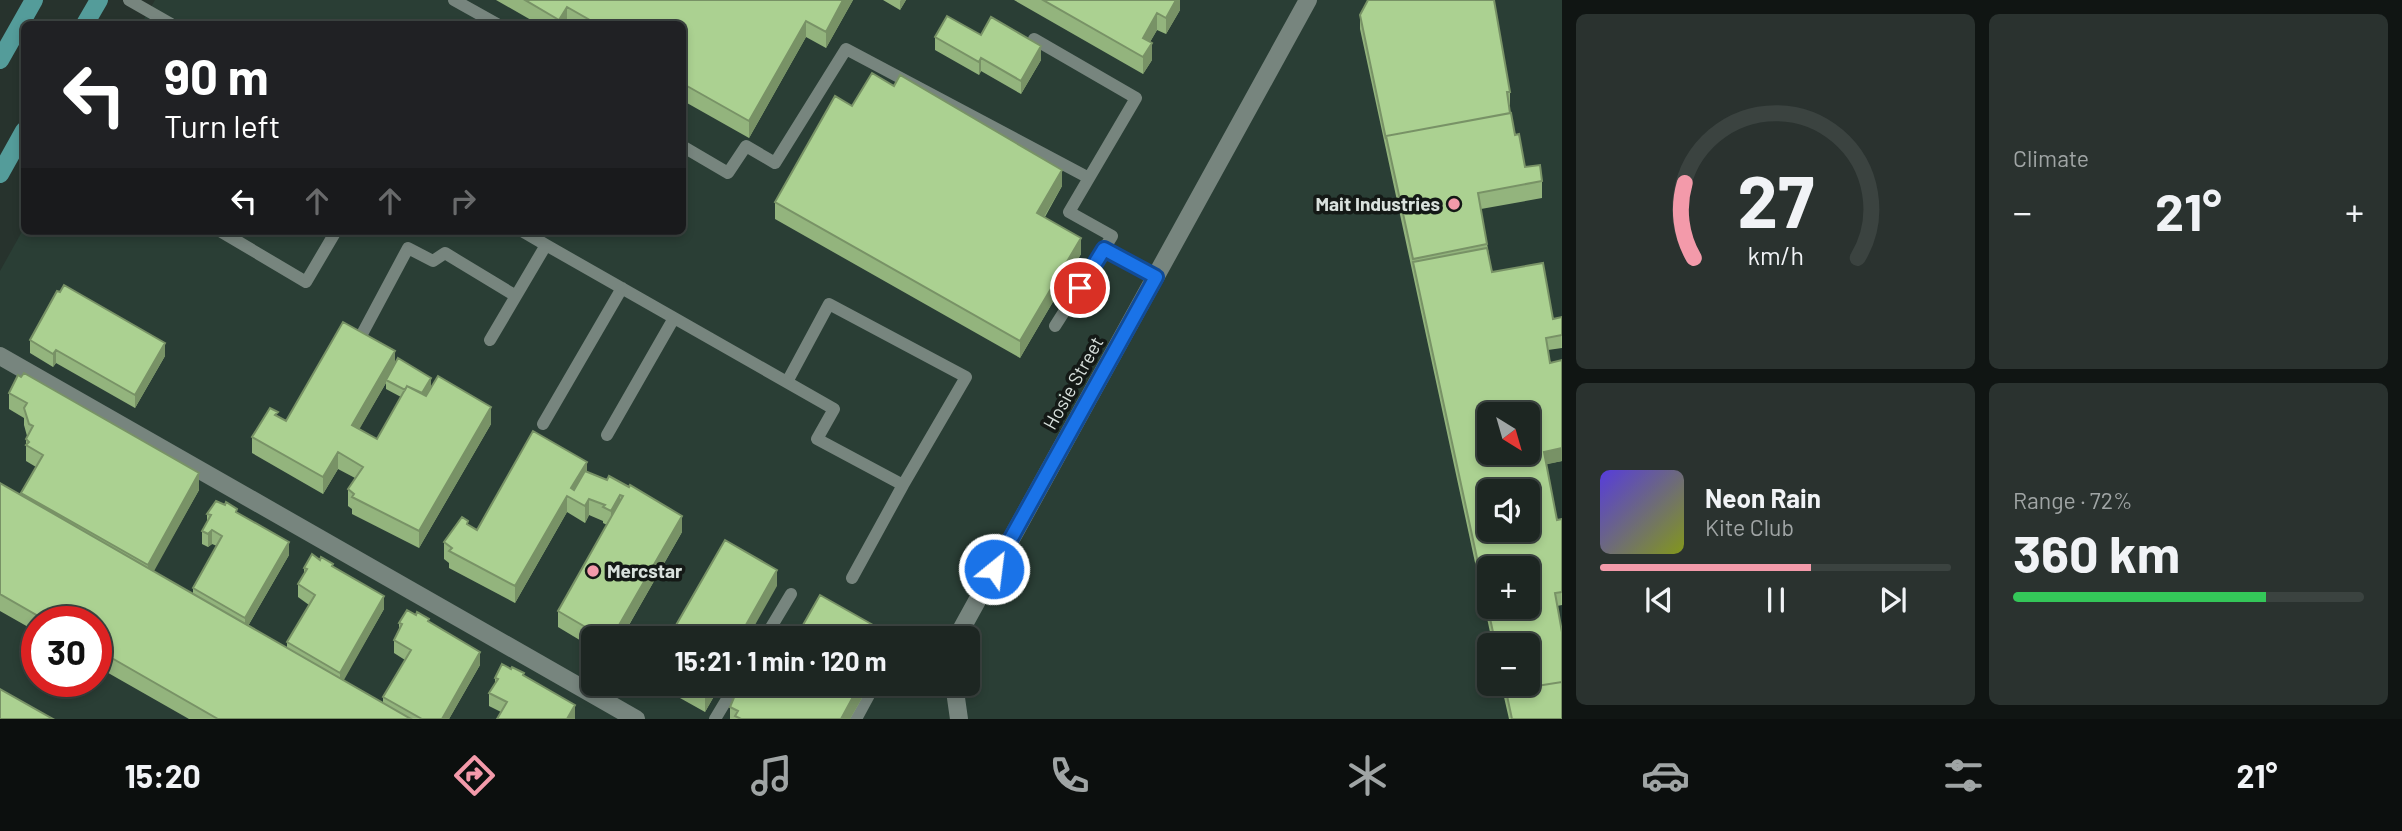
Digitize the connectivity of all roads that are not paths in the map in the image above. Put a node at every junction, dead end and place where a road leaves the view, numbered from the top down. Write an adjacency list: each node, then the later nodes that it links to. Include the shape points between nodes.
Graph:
1 (34, 0): 6 (main road)
2 (99, 0): 7 (main road)
3 (129, 0): 8 (lane)
4 (454, 0): 9 (lane)
5 (1308, 0): 22 (street, Hosie Street)
6 (22, 21)
7 (87, 21)
8 (166, 21)
9 (492, 21)
10 (21, 23): 12 (main road)
11 (1034, 38): 16 (lane, via 1136,98)
12 (0, 60)
13 (21, 136): 15 (main road)
14 (686, 148): 16 (lane, via 728,173 746,146 775,163 846,49)
15 (0, 174)
16 (1089, 178): 21 (lane, via 1069,212 1112,236)
17 (227, 235): 18 (lane, via 306,282)
18 (334, 235)
19 (529, 235): 20 (lane)
20 (546, 245): 23 (lane); 24 (lane)
21 (1104, 249): 22 (lane); 26 (lane)
22 (1156, 277): 37 (street, Hosie Street)
23 (622, 288): 25 (lane); 31 (lane)
24 (516, 296): 27 (lane, via 445,253 433,261 408,248); 28 (lane)
25 (674, 318): 30 (lane); 32 (lane)
26 (1055, 326)
27 (361, 336)
28 (491, 340)
29 (0, 356): 41 (street)
30 (787, 382): 33 (lane, via 834,409 817,439); 33 (lane, via 829,304 966,377)
31 (543, 424)
32 (607, 435)
33 (903, 485): 34 (lane)
34 (852, 578)
35 (791, 594): 36 (lane)
36 (772, 626)
37 (963, 626)
38 (729, 696): 42 (lane)
39 (868, 696): 43 (lane)
40 (956, 696): 44 (street)
41 (636, 719)
42 (715, 719)
43 (856, 719)
44 (959, 719)

